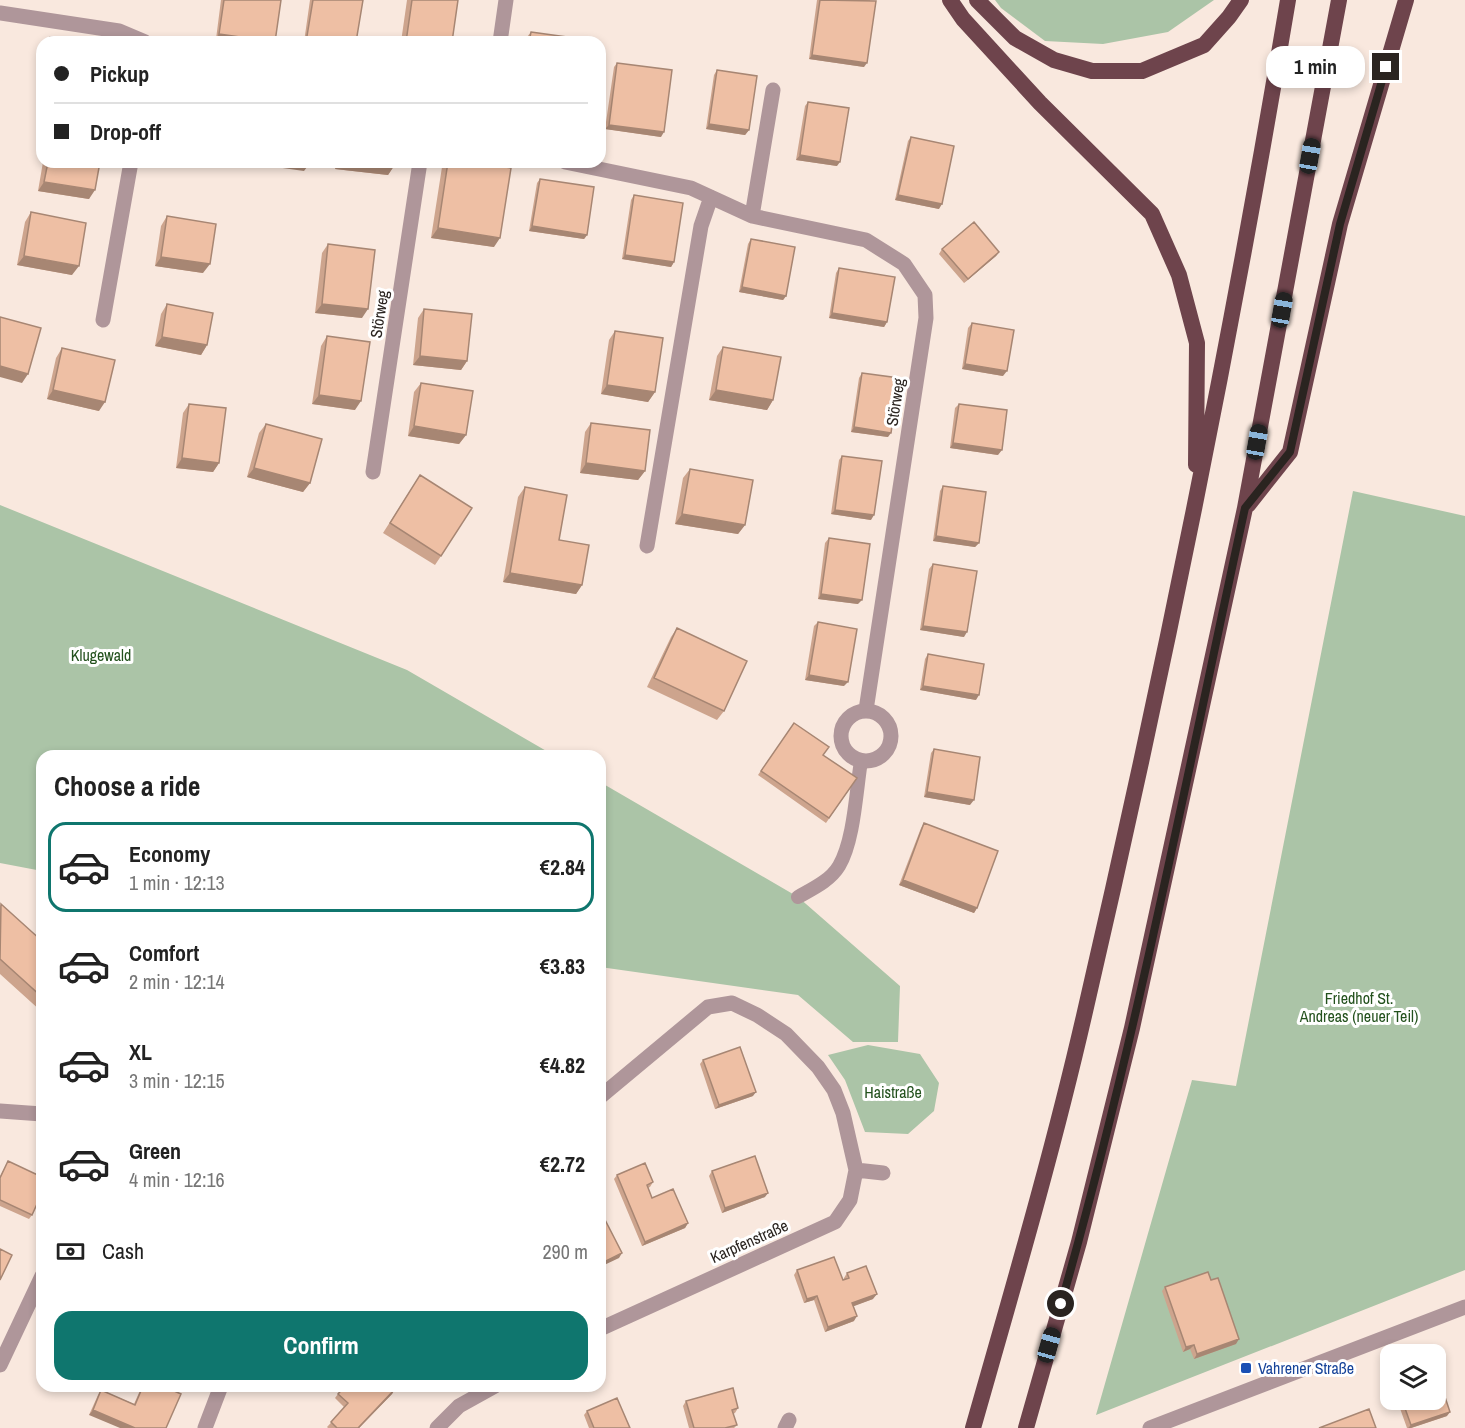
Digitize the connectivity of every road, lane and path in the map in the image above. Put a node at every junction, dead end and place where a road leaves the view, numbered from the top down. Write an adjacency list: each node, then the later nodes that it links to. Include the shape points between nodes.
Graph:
1 (506, 0): 10 (street)
2 (950, 0): 20 (highway, via 1040,103 1152,214 1179,275 1197,343)
3 (976, 0): 4 (highway, via 1015,38 1053,60 1092,71 1142,71 1204,45)
4 (1241, 0)
5 (1288, 0): 20 (highway)
6 (1339, 0): 19 (highway)
7 (1406, 0): 19 (highway, via 1340,224 1290,452)
8 (0, 13): 9 (street)
9 (131, 36)
10 (501, 36)
11 (774, 90): 16 (street)
12 (130, 168): 17 (street)
13 (419, 168): 18 (street, Störweg)
14 (594, 168): 15 (street, Störweg, via 691,188)
15 (711, 197): 16 (street, Störweg); 21 (street, via 701,226)
16 (752, 216): 22 (street, Störweg, via 866,240 904,264 925,295 926,318)
17 (103, 320)
18 (373, 472)
19 (1245, 508): 39 (highway, via 1132,1029 1079,1242)
20 (1195, 511): 38 (highway, via 1083,1018)
21 (647, 546)
22 (866, 710): 23 (street, via 852,714 842,726 840,741 848,754); 23 (street, via 880,714 889,724 892,738 887,751 875,760)
23 (861, 761): 24 (lane, via 848,844 838,868 823,883)
24 (798, 897)
25 (606, 1092): 28 (street, via 708,1007 732,1003 786,1034 818,1067 834,1090 843,1113)
26 (0, 1111): 27 (street)
27 (36, 1114)
28 (856, 1170): 29 (street); 32 (street, Karpfenstraße, via 850,1200 835,1222)
29 (884, 1173)
30 (36, 1289): 33 (street)
31 (1465, 1306): 40 (street)
32 (606, 1326)
33 (0, 1365)
34 (218, 1392): 36 (street)
35 (484, 1392): 37 (street, via 459,1406)
36 (205, 1428)
37 (437, 1428)
38 (974, 1428)
39 (1026, 1428)
40 (1150, 1428)

